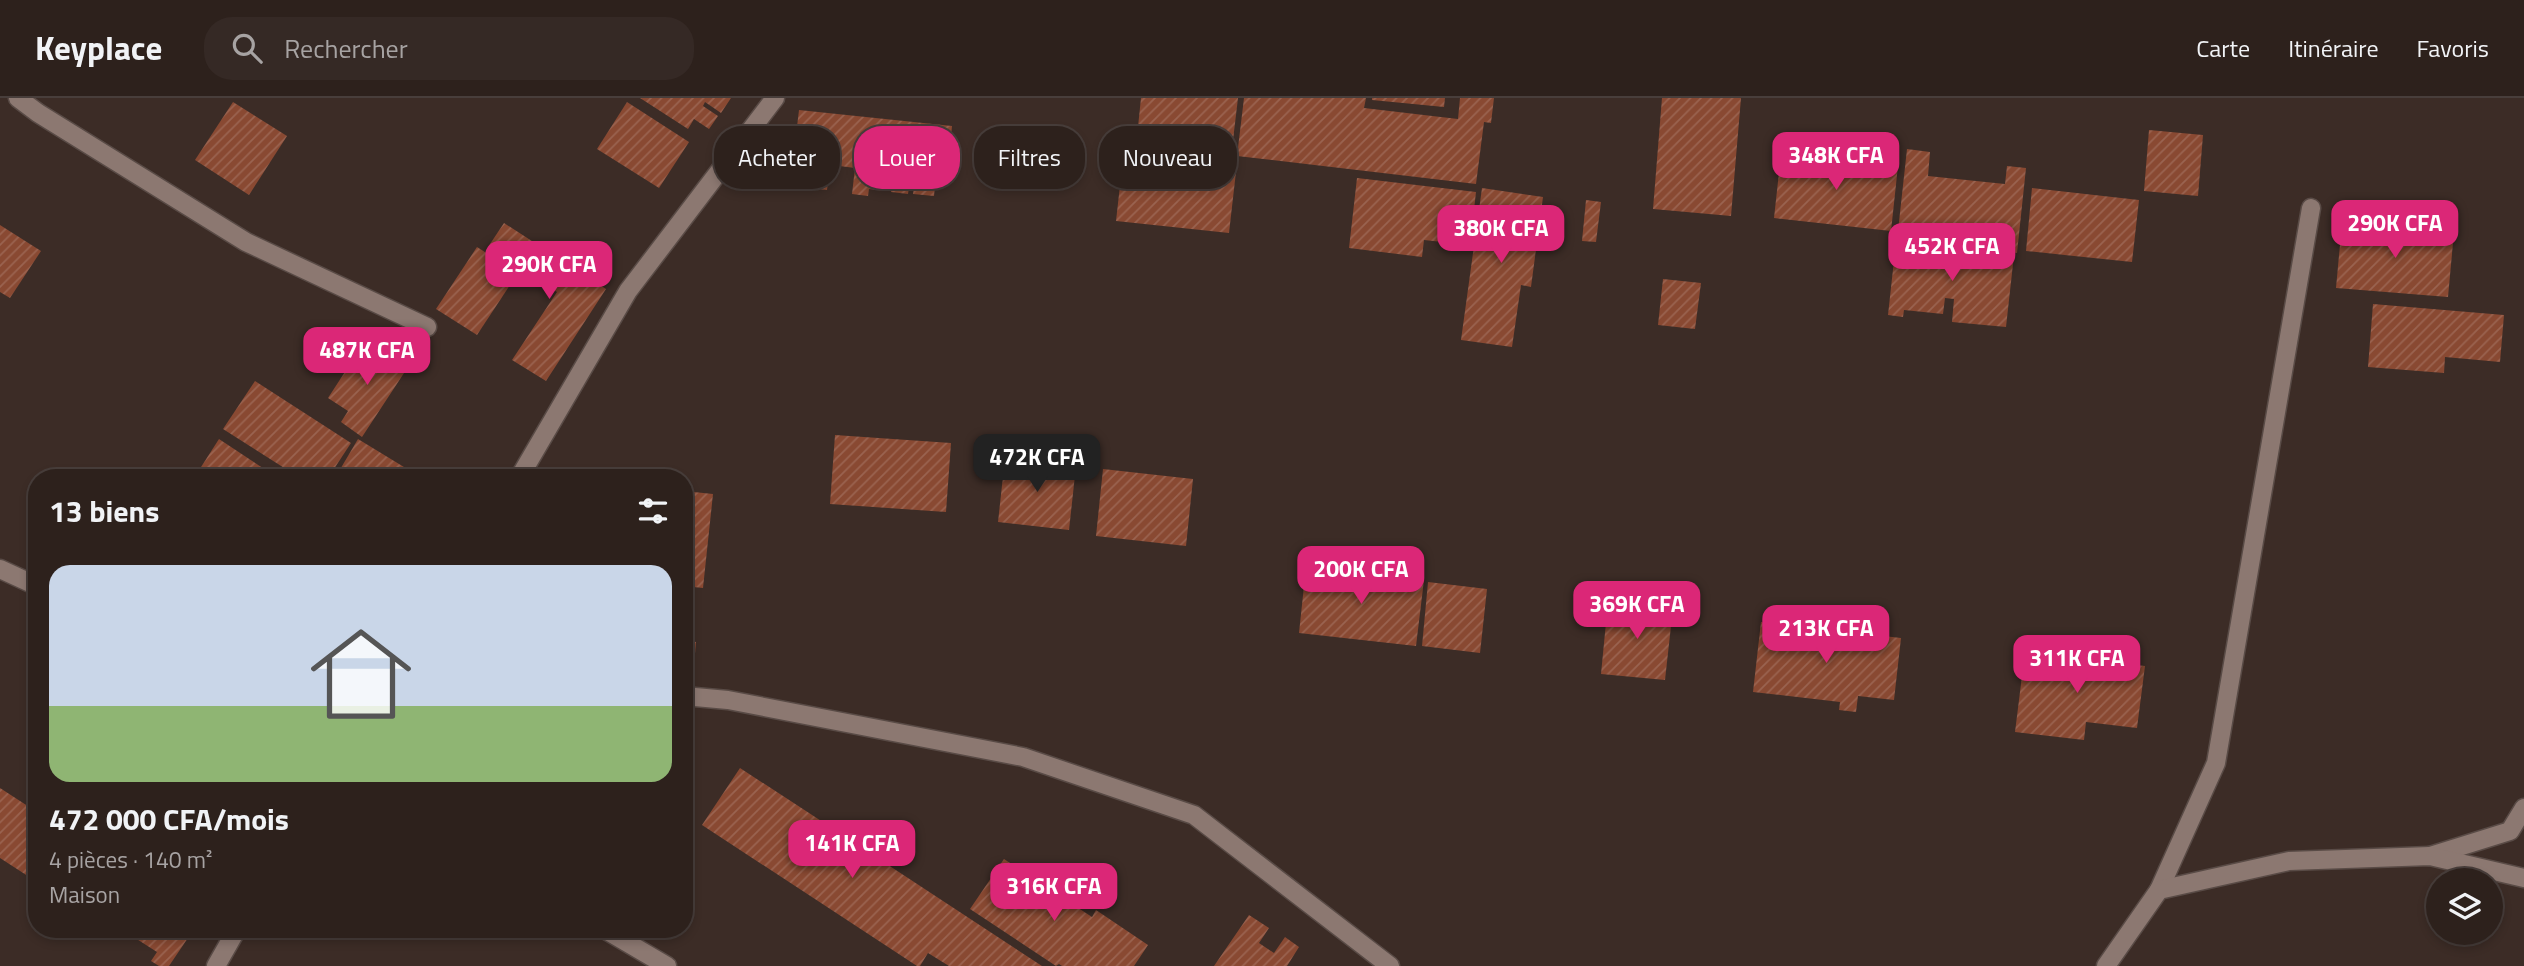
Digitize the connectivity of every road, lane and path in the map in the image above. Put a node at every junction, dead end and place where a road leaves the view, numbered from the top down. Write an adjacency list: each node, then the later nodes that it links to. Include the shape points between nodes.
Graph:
1 (18, 98): 4 (street, via 246,242)
2 (775, 98): 5 (street, via 628,290)
3 (2311, 208): 12 (street, via 2216,762)
4 (427, 327)
5 (524, 469)
6 (0, 569): 7 (street)
7 (28, 582)
8 (693, 697): 17 (street, via 1023,757 1194,815)
9 (2524, 808): 10 (street, via 2510,831)
10 (2430, 856): 11 (street); 12 (street, via 2289,861)
11 (2524, 878)
12 (2159, 890): 18 (street)
13 (232, 938): 15 (street)
14 (619, 938): 16 (street)
15 (216, 966)
16 (667, 966)
17 (1390, 966)
18 (2106, 966)

